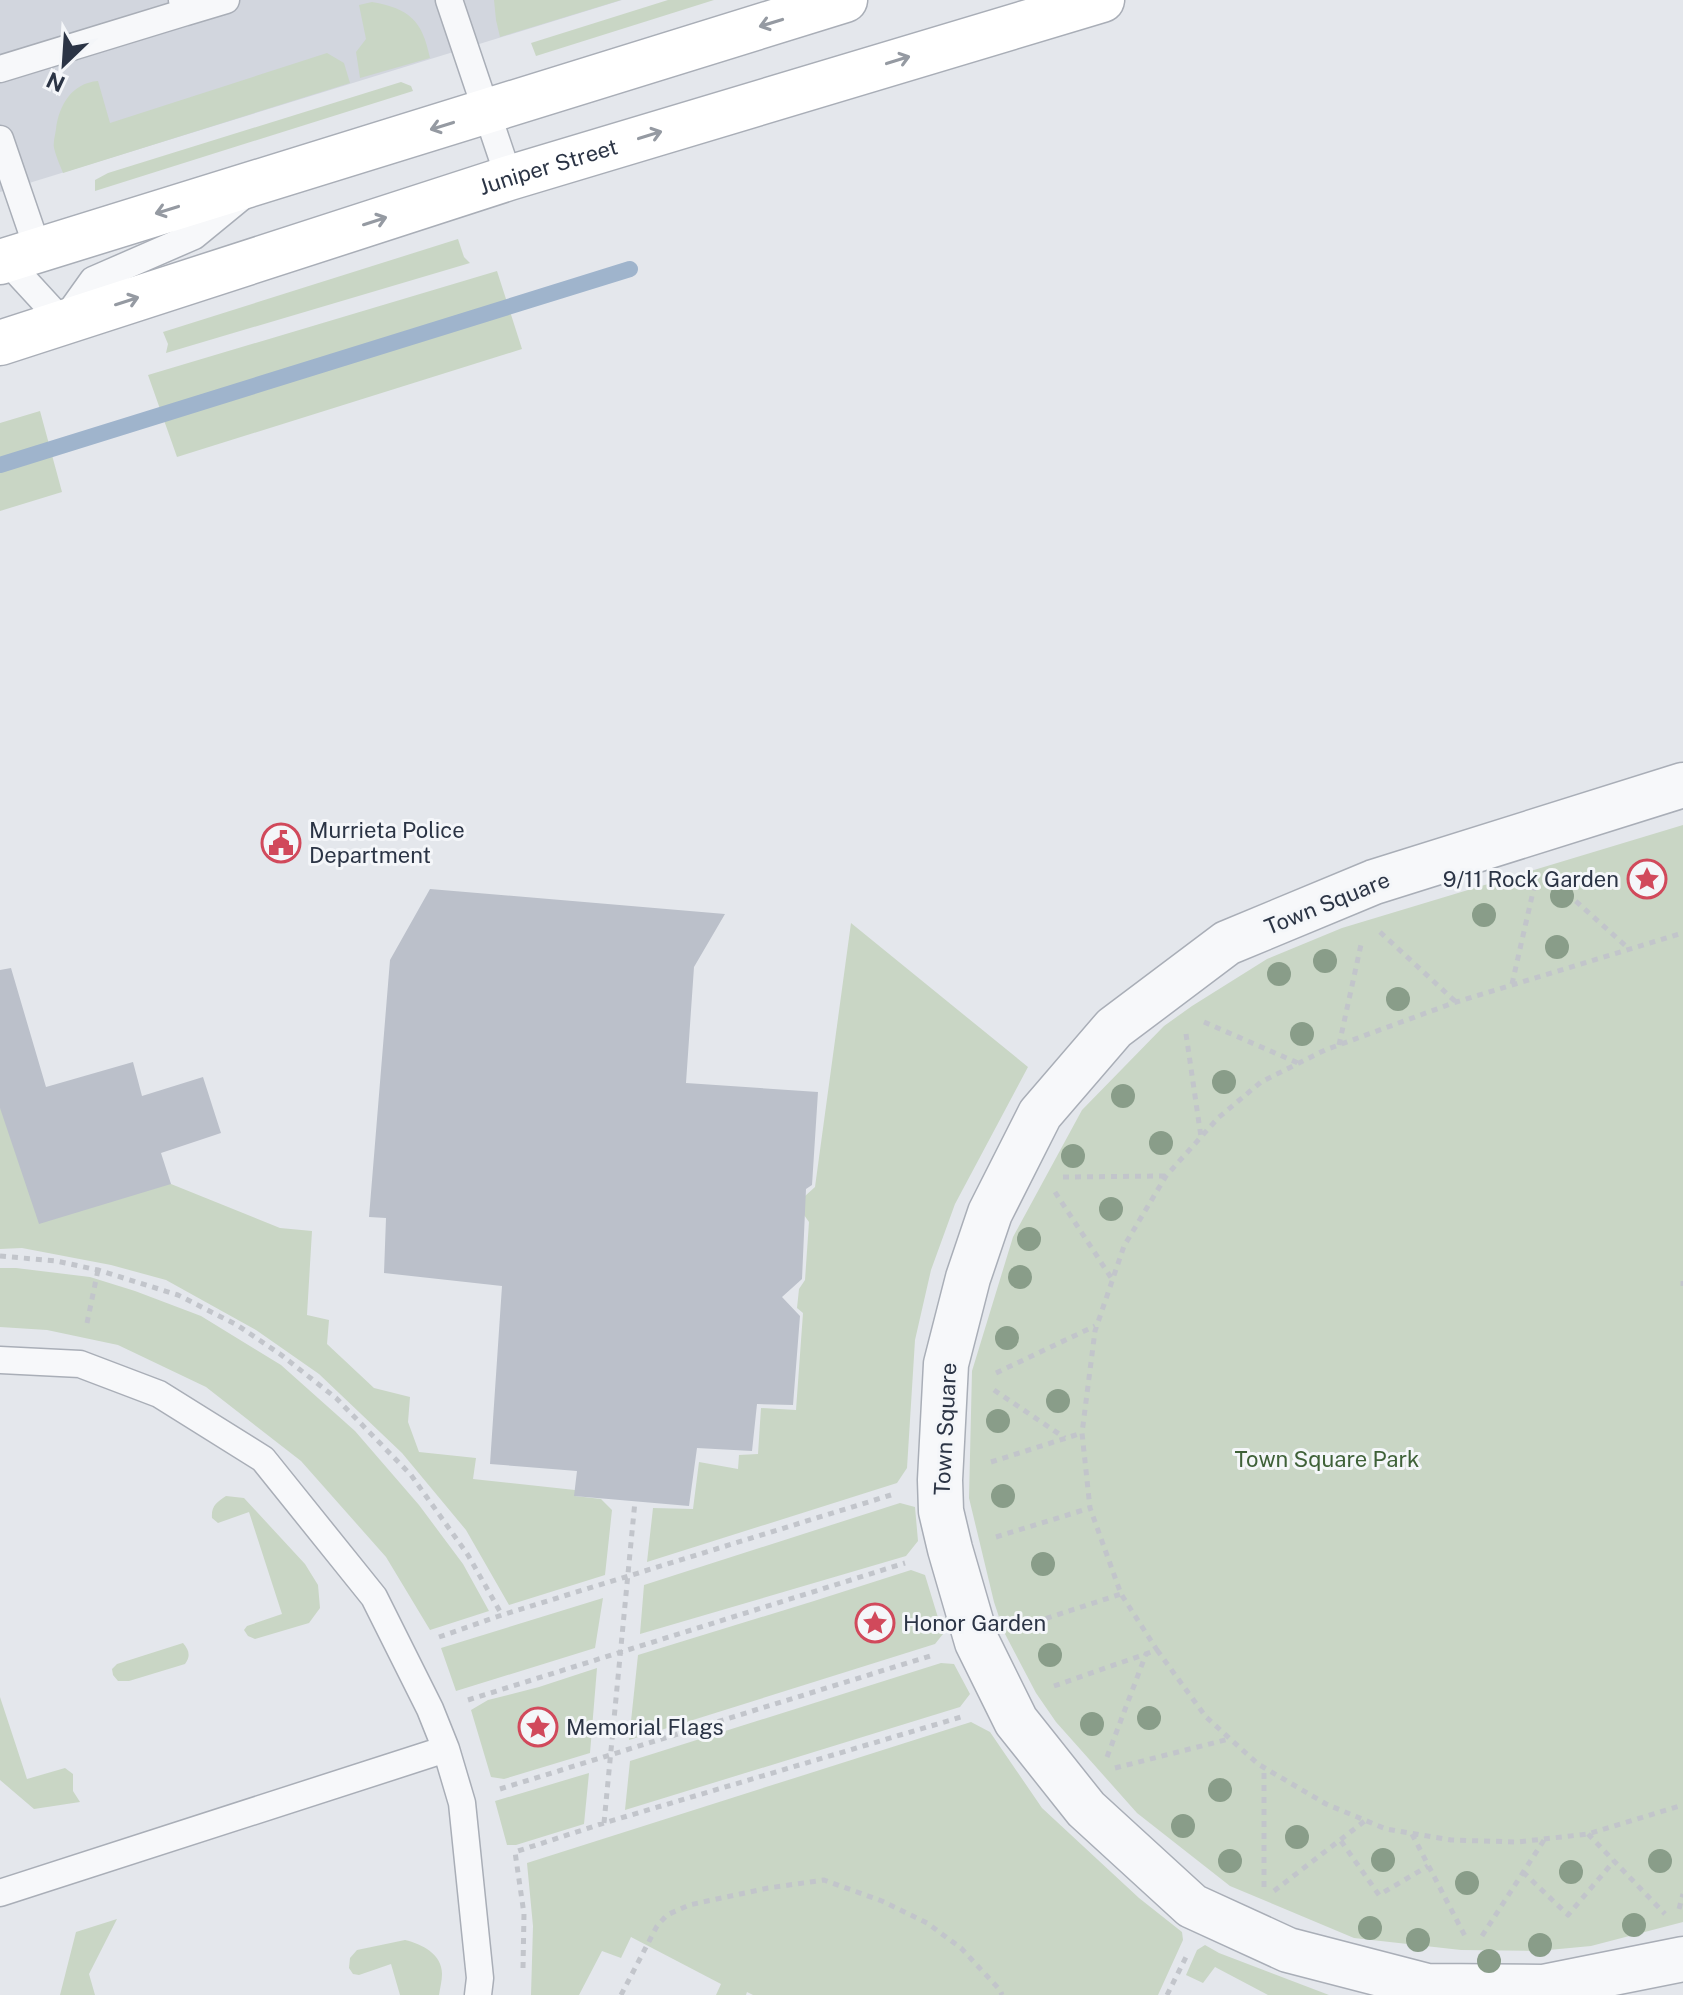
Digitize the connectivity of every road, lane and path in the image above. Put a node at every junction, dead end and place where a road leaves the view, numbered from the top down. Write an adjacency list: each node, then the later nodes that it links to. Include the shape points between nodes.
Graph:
1 (226, 0): 5 (lane)
2 (449, 0): 7 (lane)
3 (845, 0): 7 (street, one-way to 7)
4 (1102, 0): 9 (street, Juniper Street, one-way to 4)
5 (184, 6): 6 (lane)
6 (0, 69)
7 (486, 112): 9 (lane); 10 (street, one-way to 10)
8 (0, 139): 11 (lane)
9 (509, 178): 12 (street, Juniper Street, one-way to 9)
10 (263, 180): 11 (street, one-way to 11); 12 (lane, via 194,236 93,280)
11 (15, 257): 12 (lane)
12 (63, 322): 13 (street, Juniper Street)
13 (0, 343)
14 (1683, 785): 41 (street, Town Square, via 1374,882 1227,943 1114,1028 1040,1114 990,1213 946,1364)
15 (1539, 868): 20 (path)
16 (1535, 882): 21 (path)
17 (1378, 930): 22 (path)
18 (1683, 933): 20 (path)
19 (1363, 936): 25 (path)
20 (1629, 949): 21 (path)
21 (1512, 984): 22 (path)
22 (1456, 1002): 25 (path)
23 (1197, 1018): 26 (path)
24 (1185, 1028): 27 (path)
25 (1339, 1045): 26 (path)
26 (1299, 1063): 27 (path, via 1261,1082)
27 (1201, 1137): 28 (path)
28 (1166, 1176): 29 (path); 33 (path, via 1124,1246)
29 (1061, 1177)
30 (1054, 1190): 33 (path)
31 (0, 1256): 32 (path)
32 (98, 1270): 35 (path); 47 (path, via 178,1295 237,1325 336,1398 411,1475 468,1555)
33 (1112, 1279): 34 (path)
34 (1097, 1326): 37 (path); 39 (path)
35 (84, 1336)
36 (0, 1360): 56 (lane, via 80,1364 159,1394 263,1459 374,1597)
37 (993, 1375)
38 (992, 1389): 40 (path)
39 (1082, 1433): 40 (path); 43 (path)
40 (1066, 1438): 41 (path)
41 (940, 1480): 44 (street, Town Square); 45 (path)
42 (635, 1501): 45 (path)
43 (1090, 1508): 44 (path); 46 (path)
44 (950, 1549): 49 (street, Town Square); 51 (path)
45 (628, 1576): 47 (path); 51 (path)
46 (1121, 1594): 49 (path); 50 (path)
47 (502, 1615): 48 (path)
48 (439, 1637)
49 (977, 1642): 54 (street, Town Square); 57 (path)
50 (1157, 1650): 52 (path); 55 (path, via 1206,1717)
51 (620, 1652): 53 (path); 57 (path)
52 (1146, 1654): 54 (path); 58 (path)
53 (465, 1701)
54 (1006, 1704): 64 (path); 76 (street, Town Square, via 1086,1809 1192,1906 1288,1950 1427,1986 1543,1987)
55 (1230, 1739): 59 (path); 60 (path)
56 (446, 1749): 72 (lane); 79 (lane, via 464,1813)
57 (611, 1755): 61 (path); 64 (path)
58 (1107, 1757)
59 (1264, 1768): 63 (path); 68 (path, via 1264,1899)
60 (1101, 1772)
61 (493, 1791)
62 (1683, 1805): 66 (path)
63 (1366, 1820): 65 (path); 68 (path)
64 (604, 1823): 78 (path, via 515,1852 524,1914)
65 (1411, 1833): 67 (path, via 1451,1840); 70 (path)
66 (1588, 1834): 67 (path); 69 (path)
67 (1544, 1839): 71 (path)
68 (1341, 1840): 70 (path, via 1379,1895)
69 (1614, 1861): 71 (path, via 1568,1915); 76 (path)
70 (1428, 1866): 77 (path)
71 (1523, 1872): 75 (path)
72 (0, 1893)
73 (1683, 1894): 74 (path)
74 (1679, 1909)
75 (1481, 1937)
76 (1679, 1941)
77 (1473, 1950)
78 (523, 1977)
79 (478, 1995)
80 (621, 1995): 81 (path, via 667,1915 689,1905 824,1880 927,1923 961,1948)
81 (1002, 1995)

